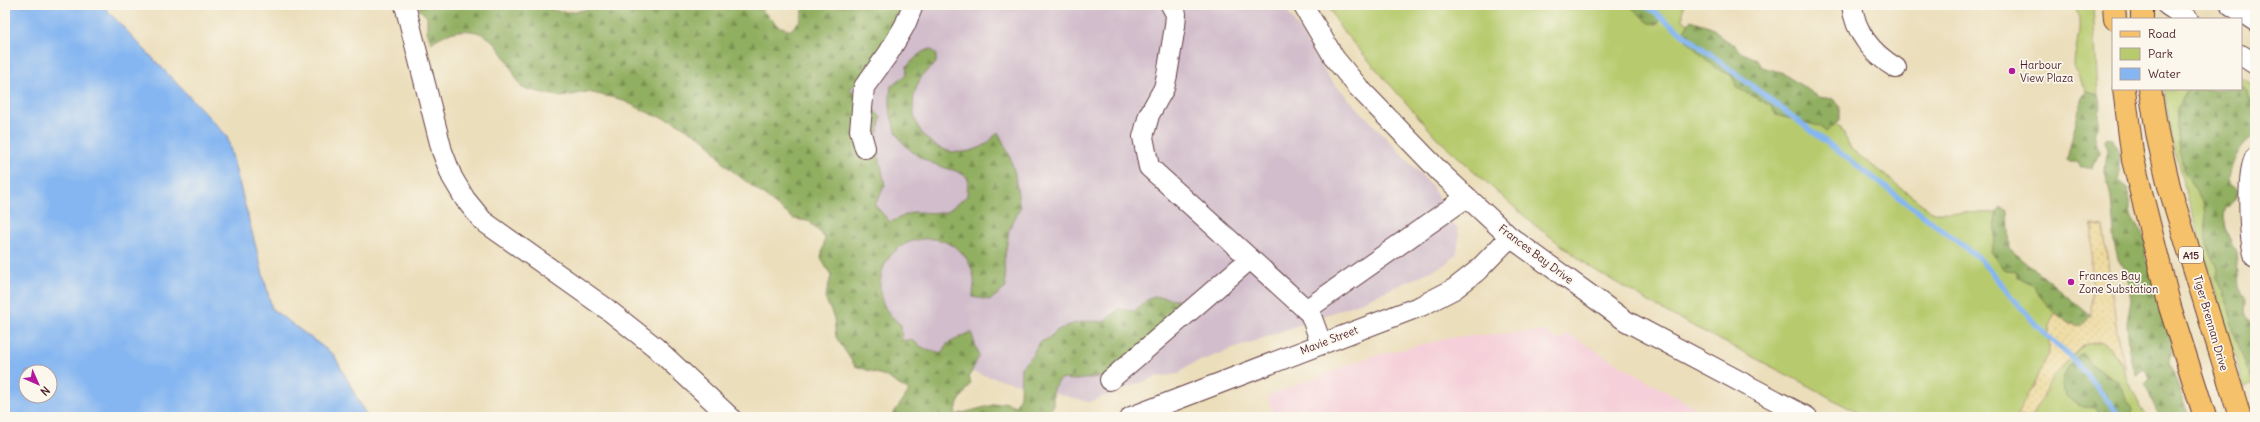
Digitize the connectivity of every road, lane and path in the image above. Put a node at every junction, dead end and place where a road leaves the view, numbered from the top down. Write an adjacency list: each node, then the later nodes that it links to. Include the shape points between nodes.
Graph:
1 (405, 5): 31 (street, via 442,151 464,199 483,221 607,308 655,347)
2 (913, 5): 22 (street, via 895,43 864,87 860,130)
3 (1171, 5): 27 (street, via 1176,14 1167,75 1164,88 1148,115 1143,137 1149,167)
4 (1303, 5): 15 (street, Frances Bay Drive)
5 (1308, 5): 15 (street, Frances Bay Drive)
6 (1852, 5): 19 (street, via 1855,21 1871,48)
7 (2114, 5): 11 (main road)
8 (2142, 5): 12 (main road)
9 (2167, 5): 13 (street)
10 (2231, 5): 14 (street)
11 (2115, 18)
12 (2142, 18)
13 (2186, 18)
14 (2255, 21)
15 (1316, 29): 24 (street, Frances Bay Drive, via 1335,59 1359,88)
16 (2242, 56): 18 (street)
17 (2242, 61): 18 (street)
18 (2255, 65)
19 (1896, 68)
20 (2124, 90): 34 (main road, via 2133,160 2170,307)
21 (2150, 90): 35 (main road, Tiger Brennan Drive / A15, via 2169,186)
22 (865, 148)
23 (2255, 158): 26 (street, via 2250,173 2250,230)
24 (1467, 197): 25 (street, Frances Bay Drive); 28 (street)
25 (1510, 237): 29 (street, Mavie Street, via 1477,272 1454,289 1421,306); 33 (street, Frances Bay Drive, via 1626,321)
26 (2255, 257)
27 (1250, 259): 28 (street); 30 (street)
28 (1306, 310): 29 (street, via 1313,320)
29 (1321, 343): 32 (street, Mavie Street)
30 (1110, 380)
31 (730, 417)
32 (1131, 417)
33 (1807, 417)
34 (2205, 417)
35 (2240, 417)

